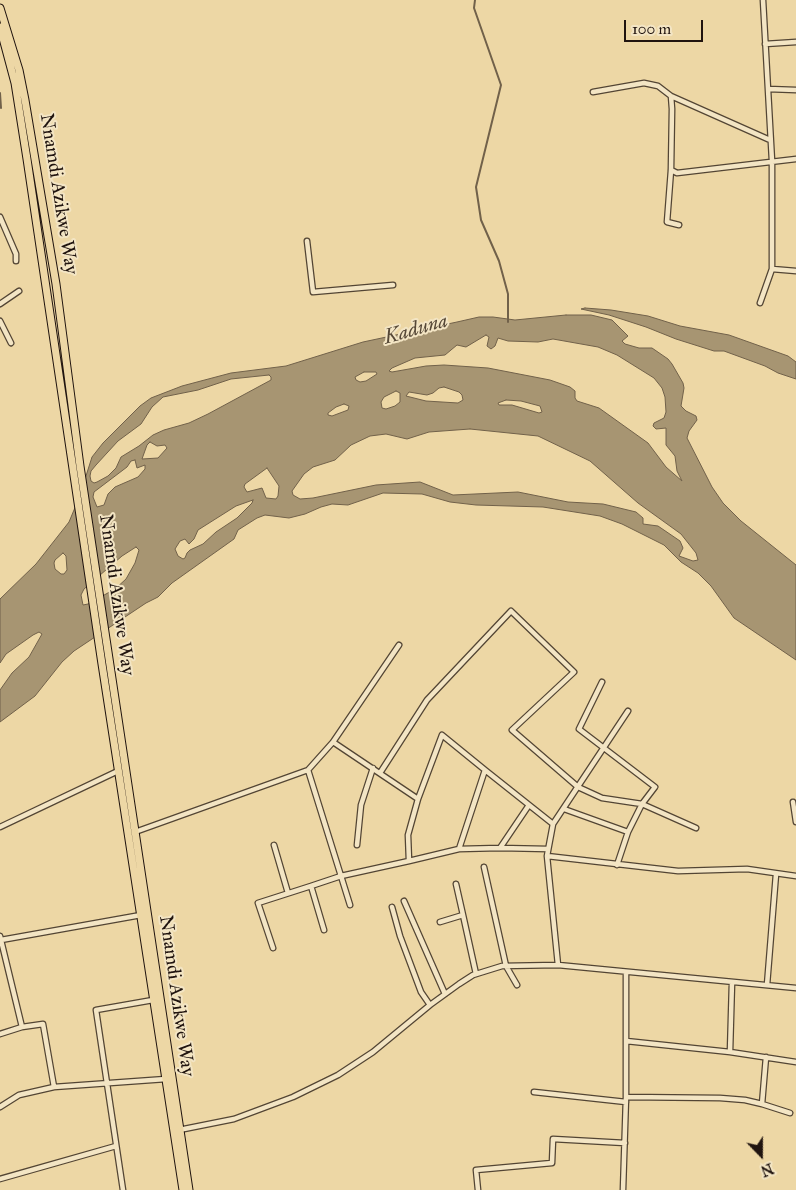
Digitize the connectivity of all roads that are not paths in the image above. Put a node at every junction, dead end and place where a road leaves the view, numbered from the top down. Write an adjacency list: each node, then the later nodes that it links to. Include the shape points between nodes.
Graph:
1 (763, 0): 5 (street)
2 (0, 8): 46 (highway, Nnamdi Azikwe Way, via 19,70 29,119)
3 (0, 27): 34 (highway, Nnamdi Azikwe Way, via 22,124)
4 (796, 42): 5 (street)
5 (765, 44): 6 (street)
6 (768, 89): 7 (street); 10 (street)
7 (796, 90)
8 (593, 92): 9 (street, via 644,83 658,86)
9 (671, 96): 10 (street); 13 (street)
10 (770, 140): 12 (street)
11 (796, 159): 12 (street)
12 (772, 161): 13 (street, via 677,173); 18 (street)
13 (671, 170): 15 (street, via 666,222)
14 (0, 217): 17 (street, via 16,254)
15 (679, 225)
16 (307, 241): 20 (street, via 313,292)
17 (16, 262)
18 (772, 269): 19 (street); 23 (street)
19 (796, 272)
20 (393, 285)
21 (19, 290): 22 (street)
22 (0, 304)
23 (760, 304)
24 (0, 321): 25 (street)
25 (11, 344)
26 (399, 645): 29 (street)
27 (602, 682): 30 (street, via 578,729)
28 (628, 711): 30 (street)
29 (333, 742): 31 (street); 32 (street)
30 (604, 748): 36 (street); 39 (street, via 655,787)
31 (373, 768): 35 (street); 49 (street, via 361,805)
32 (308, 770): 46 (street); 58 (street)
33 (485, 770): 37 (street, via 442,735); 40 (street); 52 (street)
34 (118, 771): 44 (street); 66 (highway, Nnamdi Azikwe Way)
35 (380, 773): 36 (street, via 427,700 511,611 574,672 512,730); 37 (street)
36 (578, 787): 39 (street, via 602,798); 41 (street)
37 (418, 799): 54 (street, via 408,835)
38 (793, 802): 42 (street)
39 (642, 804): 45 (street); 47 (street)
40 (529, 805): 43 (street); 50 (street)
41 (564, 808): 43 (street); 47 (street)
42 (796, 822)
43 (553, 824): 51 (street)
44 (0, 826)
45 (696, 828)
46 (135, 832): 99 (highway, Nnamdi Azikwe Way)
47 (628, 832): 55 (street)
48 (274, 845): 62 (street)
49 (357, 845)
50 (500, 848): 51 (street); 52 (street)
51 (548, 849): 53 (street)
52 (459, 850): 54 (street)
53 (548, 856): 55 (street); 72 (street)
54 (409, 861): 58 (street)
55 (617, 865): 57 (street, via 678,871 747,869)
56 (484, 867): 73 (street)
57 (776, 874): 59 (street); 80 (street)
58 (341, 876): 61 (street); 64 (street)
59 (796, 876)
60 (456, 884): 67 (street)
61 (311, 886): 62 (street); 69 (street)
62 (288, 894): 71 (street, via 258,903)
63 (404, 901): 82 (street)
64 (350, 905)
65 (392, 907): 84 (street, via 421,992)
66 (141, 915): 70 (street); 83 (highway, Nnamdi Azikwe Way)
67 (463, 915): 68 (street); 77 (street)
68 (440, 922)
69 (324, 930)
70 (1, 938): 74 (street)
71 (273, 948)
72 (558, 965): 73 (street); 75 (street)
73 (506, 966): 77 (street); 79 (street)
74 (7, 971): 76 (street); 85 (street)
75 (626, 972): 78 (street); 87 (street)
76 (0, 973)
77 (476, 974): 82 (street)
78 (732, 982): 80 (street); 88 (street)
79 (517, 985)
80 (767, 985): 81 (street)
81 (796, 988)
82 (445, 994): 84 (street)
83 (153, 1000): 91 (highway, Nnamdi Azikwe Way); 92 (street, via 96,1010)
84 (430, 1005): 99 (street, via 373,1052 293,1098 234,1119)
85 (22, 1027): 86 (street); 93 (street, via 44,1024)
86 (0, 1034)
87 (626, 1041): 88 (street); 95 (street)
88 (730, 1052): 89 (street)
89 (766, 1058): 90 (street); 96 (street)
90 (796, 1062)
91 (166, 1079): 92 (street); 104 (highway, Nnamdi Azikwe Way)
92 (107, 1084): 93 (street); 101 (street)
93 (54, 1087): 97 (street, via 19,1095)
94 (534, 1092): 95 (street)
95 (626, 1100): 96 (street, via 720,1098); 100 (street)
96 (762, 1104): 98 (street)
97 (0, 1106)
98 (790, 1113)
99 (179, 1130): 105 (highway, Nnamdi Azikwe Way)
100 (625, 1143): 106 (street, via 552,1139 552,1162 476,1170); 107 (street)
101 (116, 1146): 102 (street); 103 (street)
102 (0, 1179)
103 (123, 1190)
104 (183, 1190)
105 (189, 1190)
106 (478, 1190)
107 (623, 1190)

